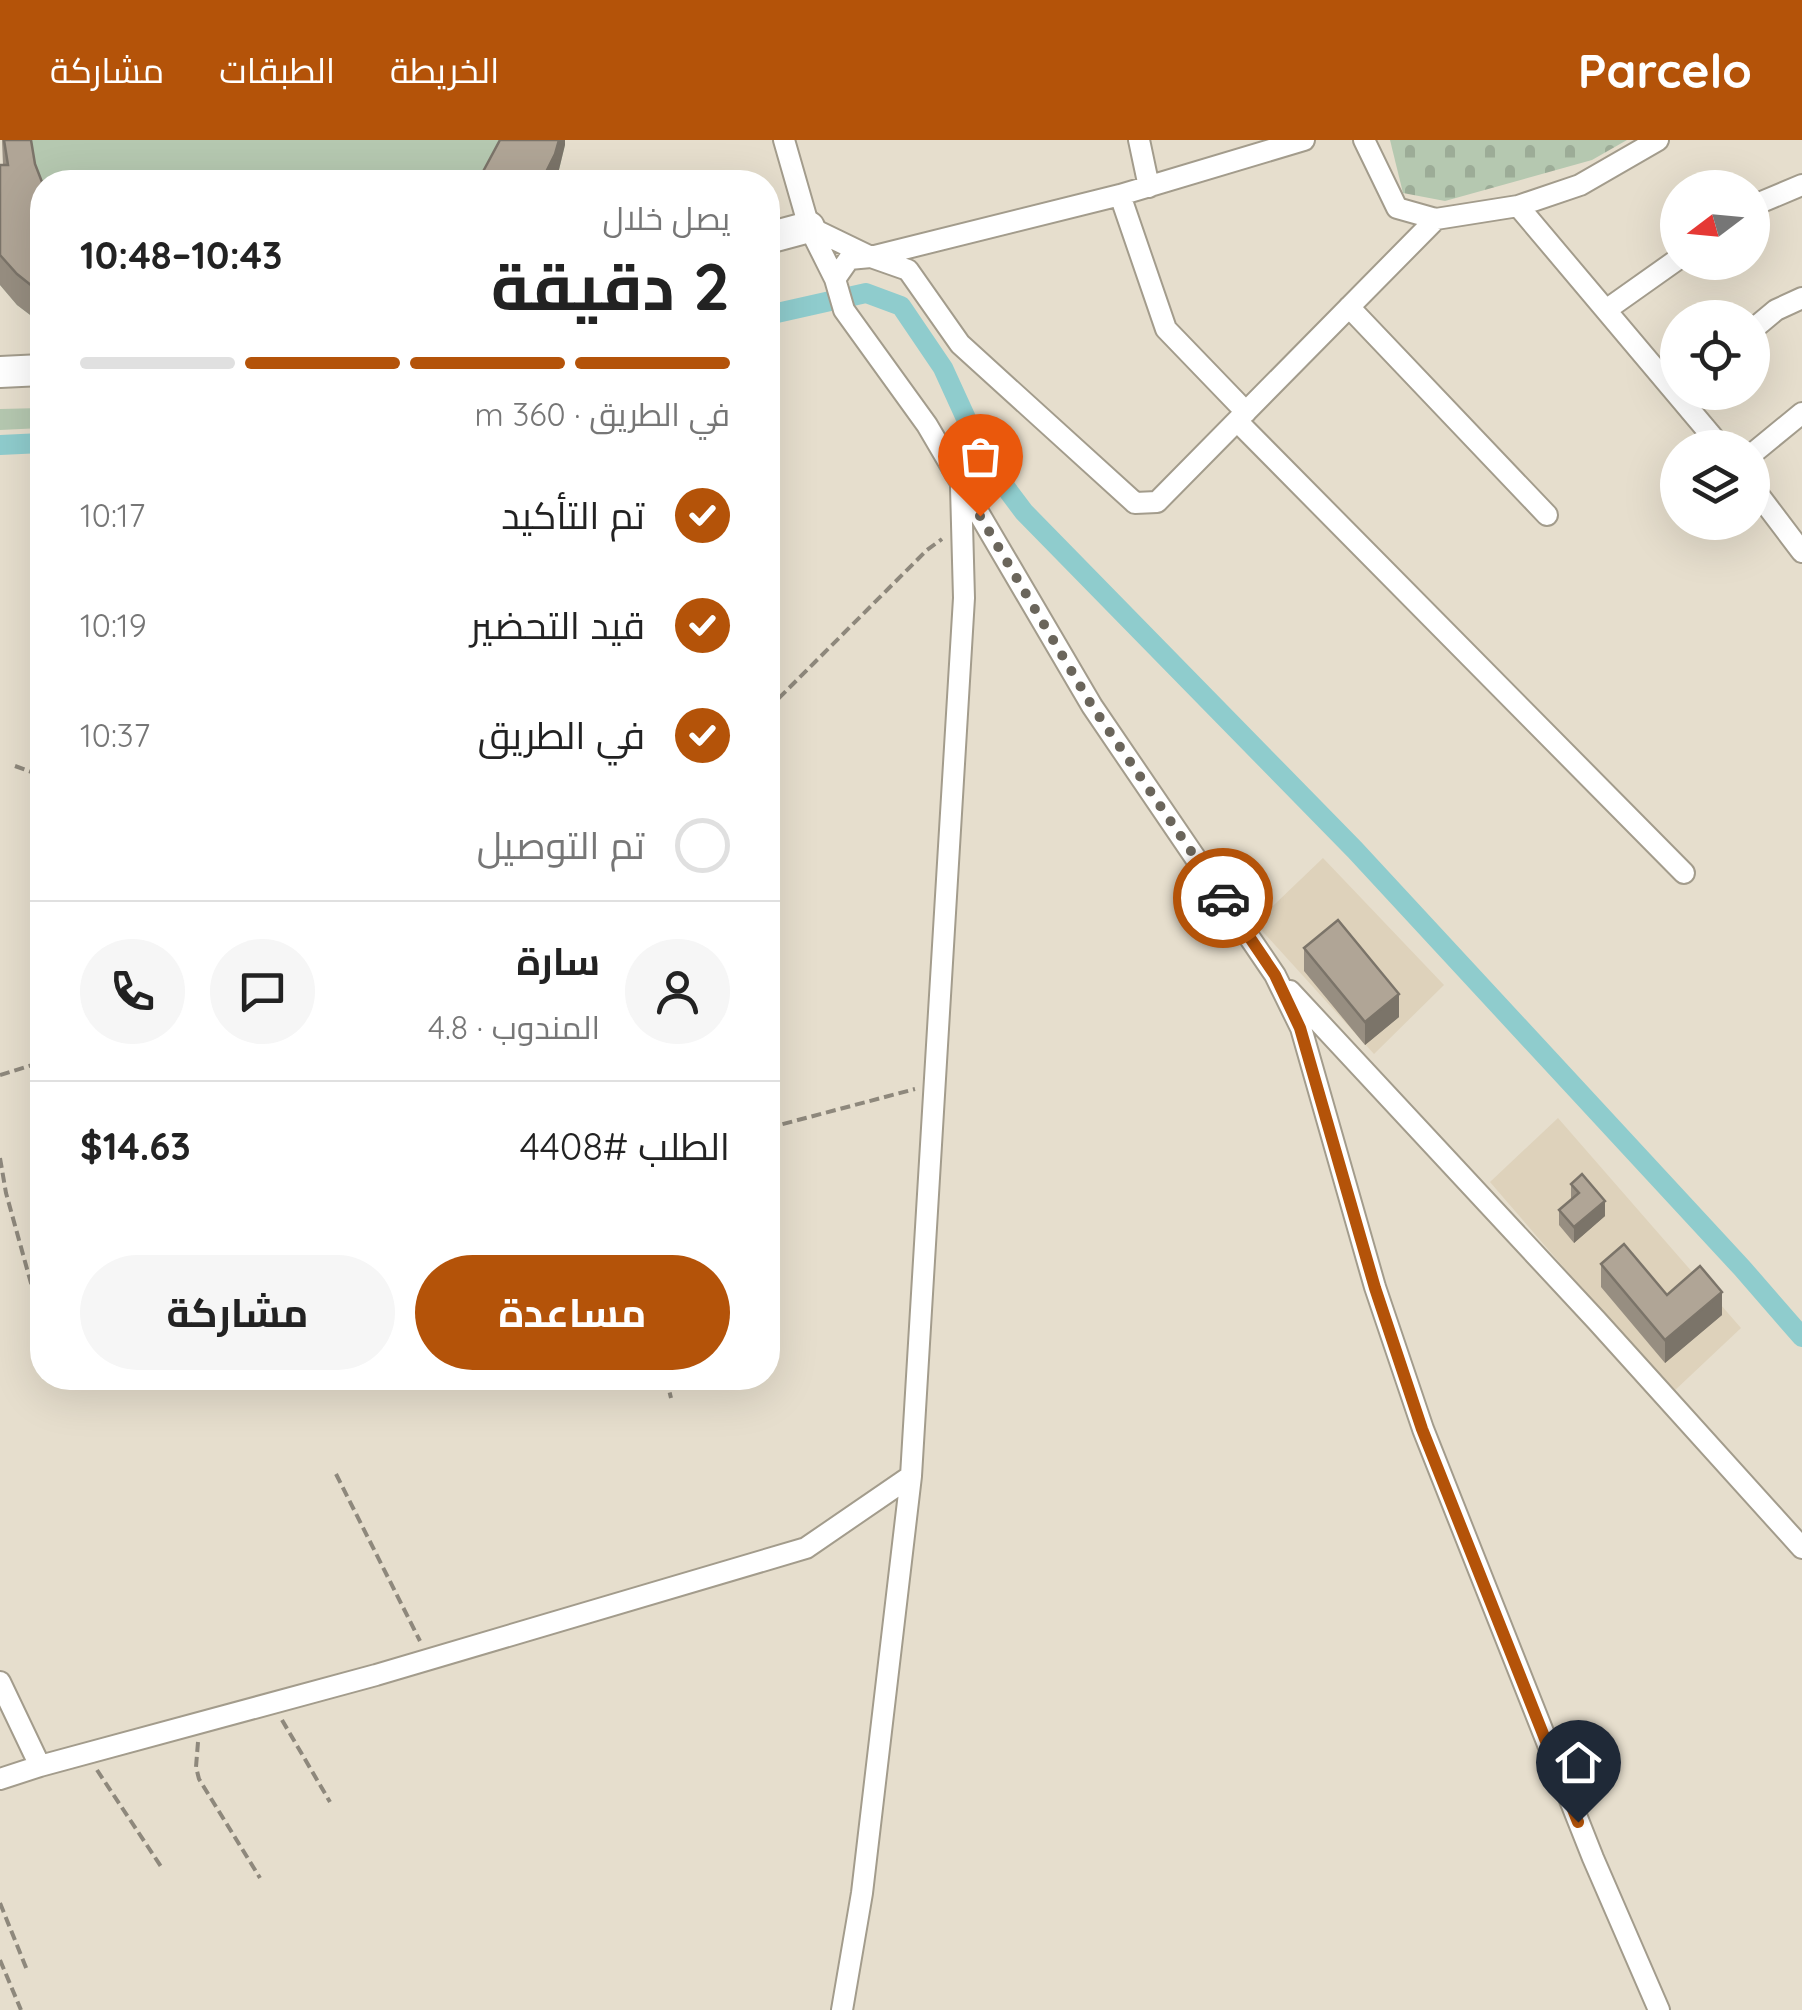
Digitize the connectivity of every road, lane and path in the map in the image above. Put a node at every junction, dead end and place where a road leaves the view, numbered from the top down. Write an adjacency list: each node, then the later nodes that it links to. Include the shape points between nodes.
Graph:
1 (784, 140): 12 (street)
2 (1139, 140): 7 (street)
3 (1304, 140): 7 (street)
4 (1364, 140): 11 (street, via 1397,208)
5 (1658, 140): 10 (street, via 1580,185)
6 (1802, 185): 9 (street)
7 (1149, 187): 8 (street)
8 (1120, 195): 14 (street); 26 (street, via 1166,329)
9 (1770, 198)
10 (1518, 206): 11 (street); 19 (street)
11 (1436, 219): 18 (street)
12 (809, 228): 13 (main road); 14 (street); 16 (street)
13 (780, 235)
14 (871, 257): 16 (street, via 850,259); 26 (street, via 908,270 960,344 1135,503 1158,502)
15 (1660, 271): 19 (street)
16 (834, 279): 29 (street, via 844,310 927,425)
17 (1802, 298): 20 (street)
18 (1349, 308): 26 (street); 31 (street)
19 (1606, 310): 23 (street)
20 (1770, 315)
21 (30, 371): 22 (main road)
22 (0, 372)
23 (1660, 372)
24 (1692, 410): 27 (street)
25 (1802, 413): 28 (street)
26 (1241, 417): 37 (street)
27 (1708, 430)
28 (1770, 439)
29 (961, 485): 32 (street); 38 (street, via 1092,706)
30 (1770, 510): 33 (street)
31 (1547, 515)
32 (962, 525): 34 (path, via 927,550); 41 (street, via 964,598)
33 (1802, 552)
34 (780, 697)
35 (15, 766): 36 (path)
36 (30, 772)
37 (1684, 873)
38 (1275, 975): 49 (street); 65 (street, via 1300,1028 1422,1429)
39 (30, 1066): 40 (path)
40 (0, 1075)
41 (934, 1084): 42 (path); 48 (street)
42 (780, 1125)
43 (0, 1158): 44 (path)
44 (30, 1280)
45 (669, 1390): 46 (path)
46 (671, 1398)
47 (336, 1474): 50 (path)
48 (911, 1476): 50 (street, via 806,1548); 64 (street)
49 (1802, 1548)
50 (429, 1659): 52 (street)
51 (0, 1682): 55 (street)
52 (272, 1703): 53 (street); 57 (path)
53 (200, 1722): 54 (street); 59 (path, via 198,1779)
54 (86, 1753): 55 (street); 58 (path)
55 (40, 1766): 56 (street)
56 (0, 1779)
57 (330, 1802)
58 (162, 1868)
59 (260, 1878)
60 (0, 1903): 62 (path)
61 (0, 1960): 63 (path)
62 (27, 1970)
63 (21, 2010)
64 (842, 2010)
65 (1660, 2010)

